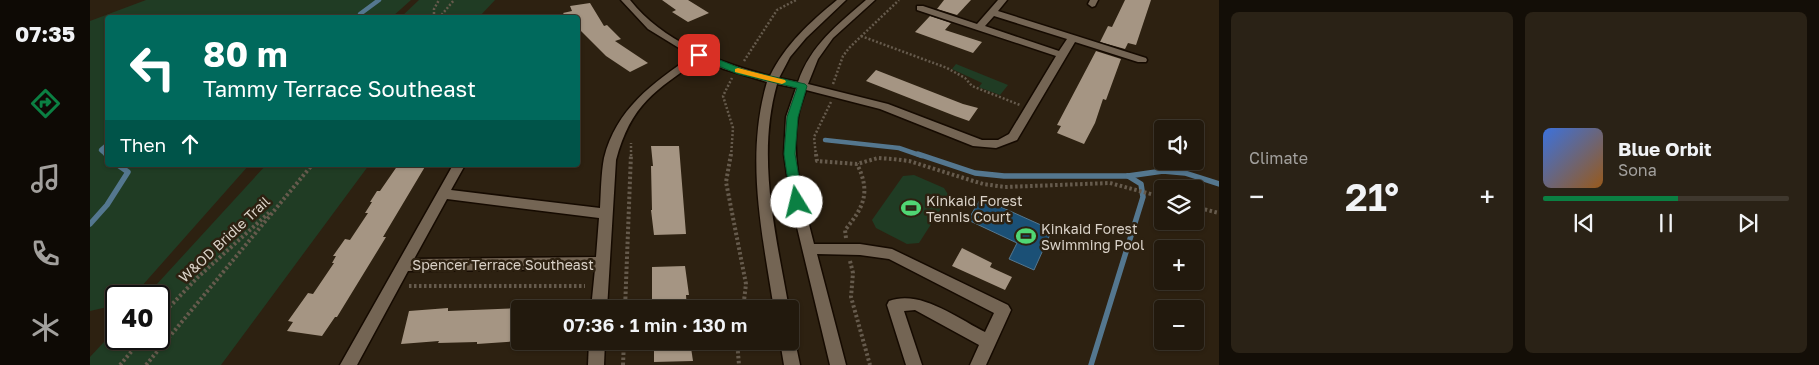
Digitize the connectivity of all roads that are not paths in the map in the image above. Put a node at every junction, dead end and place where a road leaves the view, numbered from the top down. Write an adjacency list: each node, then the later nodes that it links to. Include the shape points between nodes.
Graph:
1 (624, 0): 10 (street, via 655,30)
2 (842, 0): 12 (street, via 793,46)
3 (871, 0): 13 (street, via 830,36 813,59)
4 (1003, 0): 6 (street)
5 (920, 8): 7 (street)
6 (992, 12): 7 (street); 8 (street)
7 (979, 27): 9 (street)
8 (1072, 38): 9 (street); 11 (street)
9 (1062, 54): 13 (street, via 1013,137 998,144 965,139 874,104)
10 (699, 55): 12 (street, via 734,74); 16 (street, Spencer Terrace Southeast, via 648,92 622,122 610,160)
11 (1142, 60)
12 (773, 80): 13 (street); 21 (street, via 761,135 765,204)
13 (802, 86): 17 (street, via 792,117 790,154)
14 (458, 167): 15 (street, Spencer Terrace Southeast)
15 (444, 194): 16 (street); 19 (street, Spencer Terrace Southeast)
16 (606, 214): 18 (street, Spencer Terrace Southeast)
17 (808, 249): 22 (street, via 876,250 905,259 1003,310); 28 (street)
18 (602, 264): 19 (street, Spencer Terrace Southeast); 20 (street, Spencer Terrace Southeast)
19 (404, 265): 25 (street, Spencer Terrace Southeast)
20 (600, 300)
21 (781, 300)
22 (989, 342): 29 (street, via 916,304 894,305); 30 (street)
23 (597, 350): 26 (street)
24 (790, 350): 27 (street)
25 (348, 365)
26 (596, 365)
27 (792, 365)
28 (838, 365)
29 (914, 365)
30 (978, 365)

